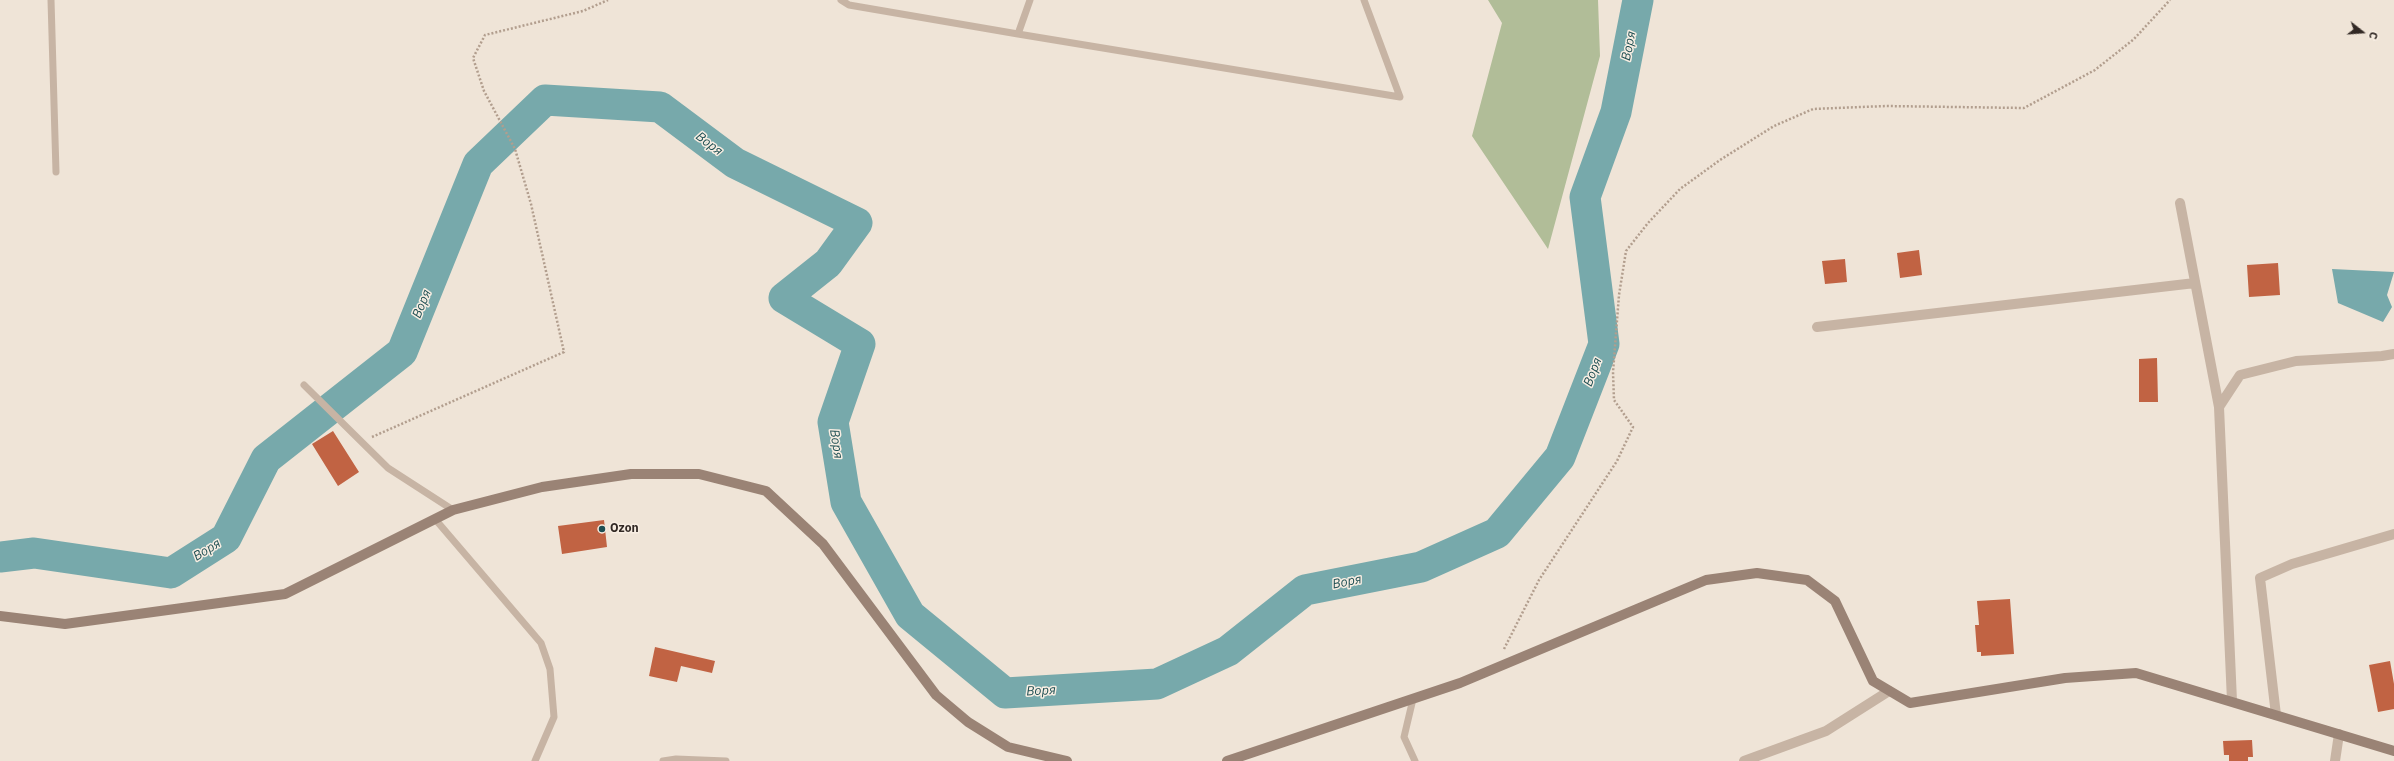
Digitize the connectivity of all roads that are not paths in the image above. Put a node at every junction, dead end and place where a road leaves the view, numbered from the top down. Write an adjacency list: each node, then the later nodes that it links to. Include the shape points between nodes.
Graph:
1 (51, 0): 6 (lane)
2 (841, 0): 5 (lane, via 849,5)
3 (1030, 0): 5 (lane)
4 (1364, 0): 5 (lane, via 1400,97)
5 (1018, 34)
6 (56, 172)
7 (2180, 203): 8 (street)
8 (2195, 283): 9 (street); 12 (street)
9 (1817, 327)
10 (2394, 354): 12 (street, via 2296,361 2240,375)
11 (304, 385): 13 (lane, via 388,468)
12 (2219, 407): 19 (street)
13 (452, 510): 14 (street); 26 (street, via 542,487 631,474 699,474 766,490 823,544 936,695 968,722 1008,746)
14 (434, 519): 16 (street, via 285,594 66,624); 23 (lane, via 541,642 550,669 554,717)
15 (2394, 534): 20 (street, via 2292,564 2260,578)
16 (0, 616)
17 (1889, 691): 18 (street, via 1873,681 1834,601 1807,580 1757,573 1706,580 1493,669); 19 (street, via 1910,703 2065,678 2136,673); 29 (street, via 1826,731)
18 (1412, 699): 27 (street); 28 (lane, via 1404,737)
19 (2232, 701): 20 (street)
20 (2276, 715): 21 (street)
21 (2339, 734): 22 (street); 30 (street)
22 (2394, 751)
23 (535, 761)
24 (663, 761): 25 (lane)
25 (726, 761)
26 (1068, 761)
27 (1228, 761)
28 (1415, 761)
29 (1744, 761)
30 (2335, 761)

